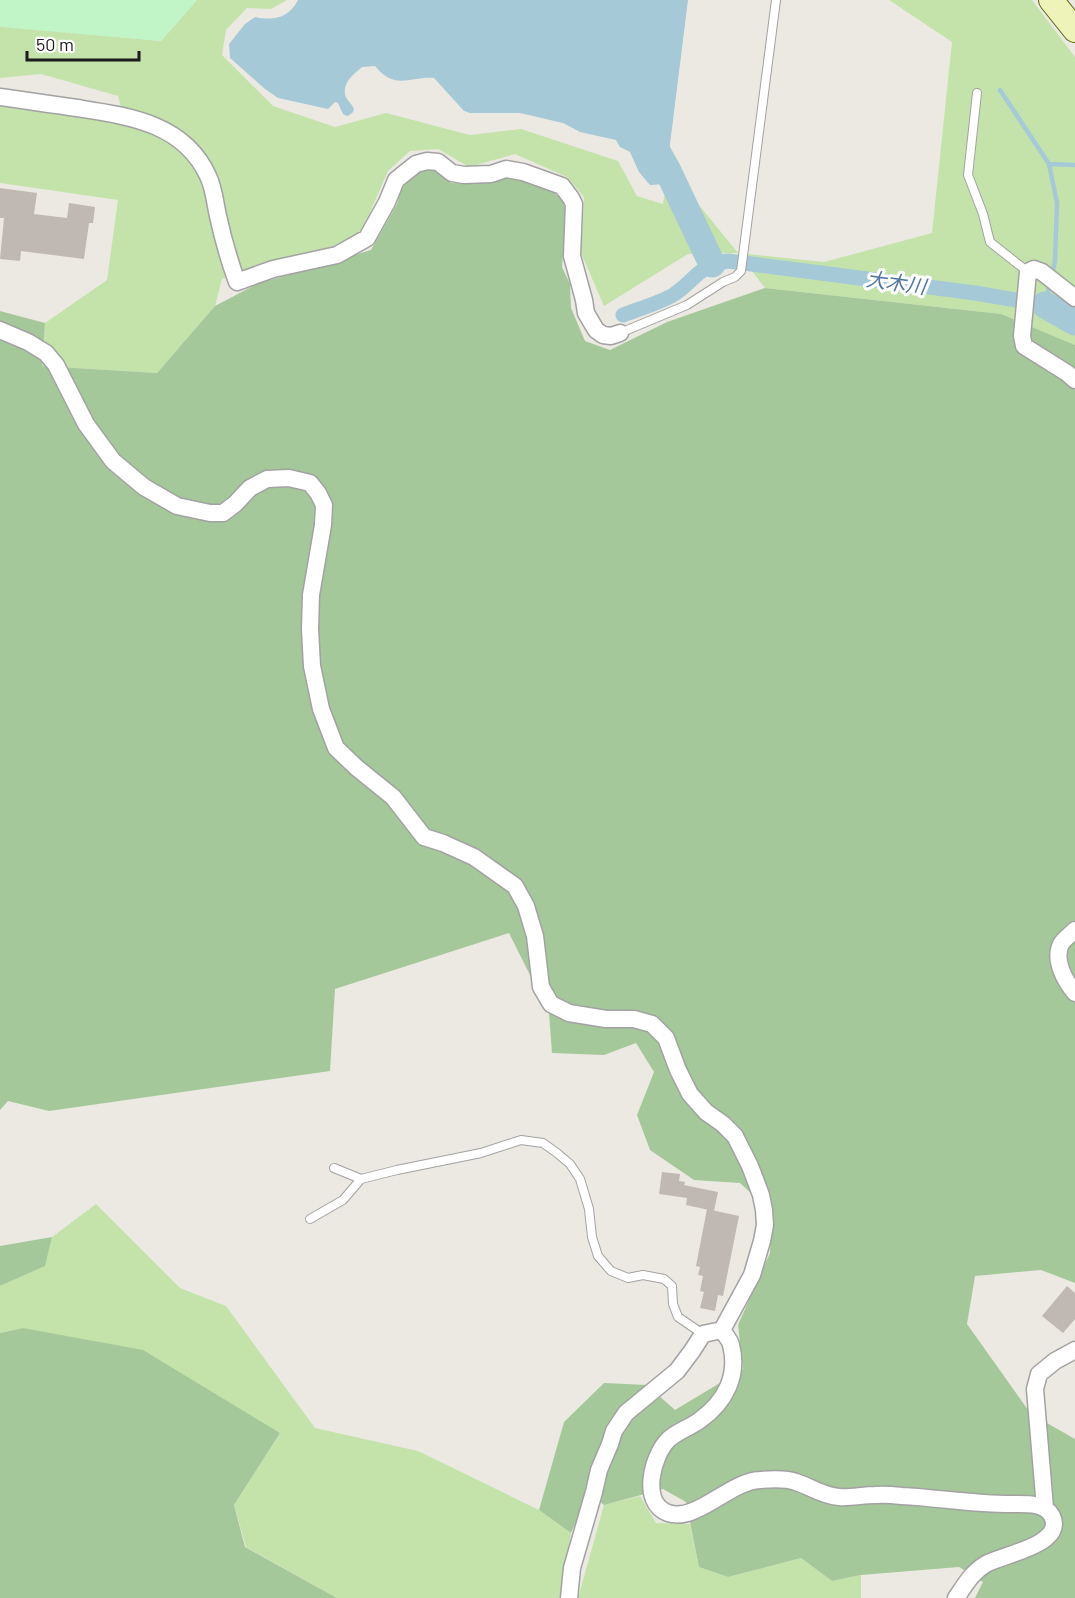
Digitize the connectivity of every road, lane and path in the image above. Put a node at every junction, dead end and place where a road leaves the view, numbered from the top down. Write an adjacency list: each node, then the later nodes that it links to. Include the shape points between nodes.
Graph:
1 (776, 0): 9 (lane, via 741,271 687,305)
2 (1051, 0): 3 (main road)
3 (1075, 30)
4 (977, 93): 6 (lane, via 968,175 990,242)
5 (0, 97): 9 (street, via 116,114 146,122 186,145 209,178 237,282 273,269 337,255 367,238 396,180 416,164 438,162 452,173 464,175 506,169 544,179 562,186 574,204 572,256 586,313 603,335)
6 (1032, 276): 7 (street); 10 (street, via 1023,323 1024,346)
7 (1075, 298)
8 (0, 330): 16 (street, via 45,353 56,365 86,424 113,460 144,487 177,506 222,513 250,488 267,479 289,478 310,483 318,493 324,505 311,595 312,666 321,709 336,748 393,797 424,837 474,857 515,886 526,906 541,987 551,1004 569,1013 652,1024 666,1038 690,1094 735,1136 745,1156 761,1195 765,1225 752,1275)
9 (620, 333)
10 (1075, 380)
11 (1075, 930): 12 (street, via 1061,944 1059,957 1068,985)
12 (1075, 993)
13 (333, 1168): 14 (lane)
14 (361, 1179): 15 (lane, via 343,1200); 17 (lane, via 482,1153 521,1140 543,1143 570,1164 580,1179 598,1256 611,1272 628,1278 643,1275 664,1279 672,1286 678,1317)
15 (310, 1219)
16 (722, 1330): 17 (street); 19 (street, via 731,1344 734,1362 731,1384 718,1404 669,1439 656,1458 651,1488 660,1509 682,1514 745,1483 774,1479 795,1481 821,1494 841,1497 903,1496)
17 (703, 1334): 20 (street, via 677,1371 626,1413 614,1431 582,1530)
18 (1075, 1350): 19 (street, via 1039,1374 1035,1389)
19 (1045, 1508): 21 (street, via 1053,1516 1053,1528 1047,1538 987,1563 972,1574)
20 (569, 1598)
21 (956, 1598)

